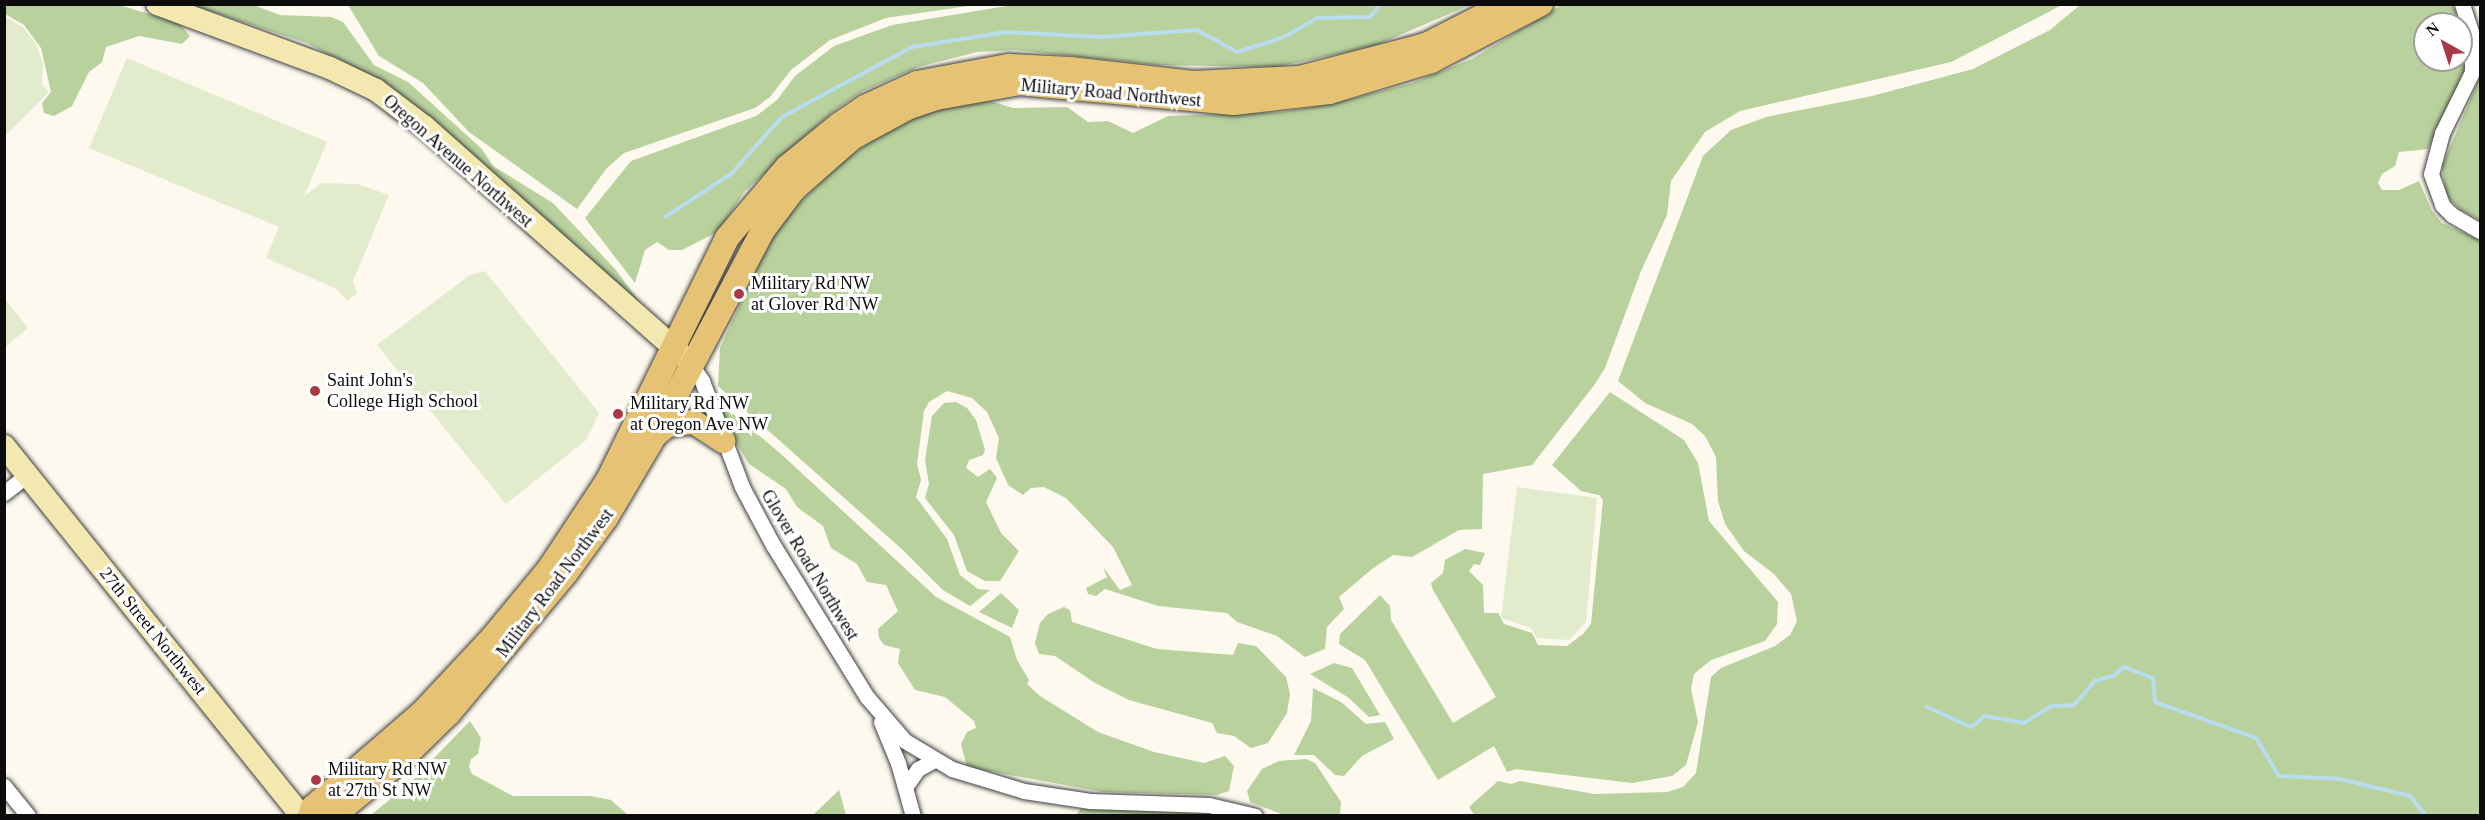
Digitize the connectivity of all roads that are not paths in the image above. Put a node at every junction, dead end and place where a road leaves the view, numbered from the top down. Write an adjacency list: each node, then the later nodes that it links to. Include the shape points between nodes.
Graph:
1 (157, 4): 6 (street, Oregon Avenue Northwest, via 330,68 376,90 425,127)
2 (1506, 4): 6 (main road, Military Road Northwest, via 1426,45 1299,78 1193,83 1018,66 975,70 917,83 865,107 787,167 727,238)
3 (1541, 4): 6 (main road, Military Road Northwest, via 1431,61 1329,92 1234,103 1019,83 959,91 907,108 852,138 794,189)
4 (2462, 4): 5 (street, via 2472,35 2472,72 2442,133 2431,174 2442,205)
5 (2481, 231)
6 (681, 355): 7 (main road, Military Road Northwest); 8 (street, Glover Road Northwest, via 702,381); 18 (main road, Military Road Northwest, via 608,480 549,569 422,713 314,807)
7 (655, 435): 8 (main road, via 668,425 694,422); 19 (main road, Military Road Northwest, via 589,543 503,653 423,740)
8 (723, 441): 12 (street, Glover Road Northwest, via 772,545)
9 (4, 446): 10 (street, 27th Street Northwest)
10 (27, 475): 11 (street); 17 (street, 27th Street Northwest)
11 (4, 493)
12 (873, 706): 13 (street, Glover Road Northwest, via 905,741); 15 (street)
13 (934, 760): 15 (street, via 918,769); 21 (street, Glover Road Northwest, via 972,777 1045,795 1202,804 1236,808)
14 (4, 786): 16 (street)
15 (906, 786): 20 (street)
16 (28, 816)
17 (301, 816)
18 (310, 816)
19 (333, 816)
20 (913, 816)
21 (1255, 816)

